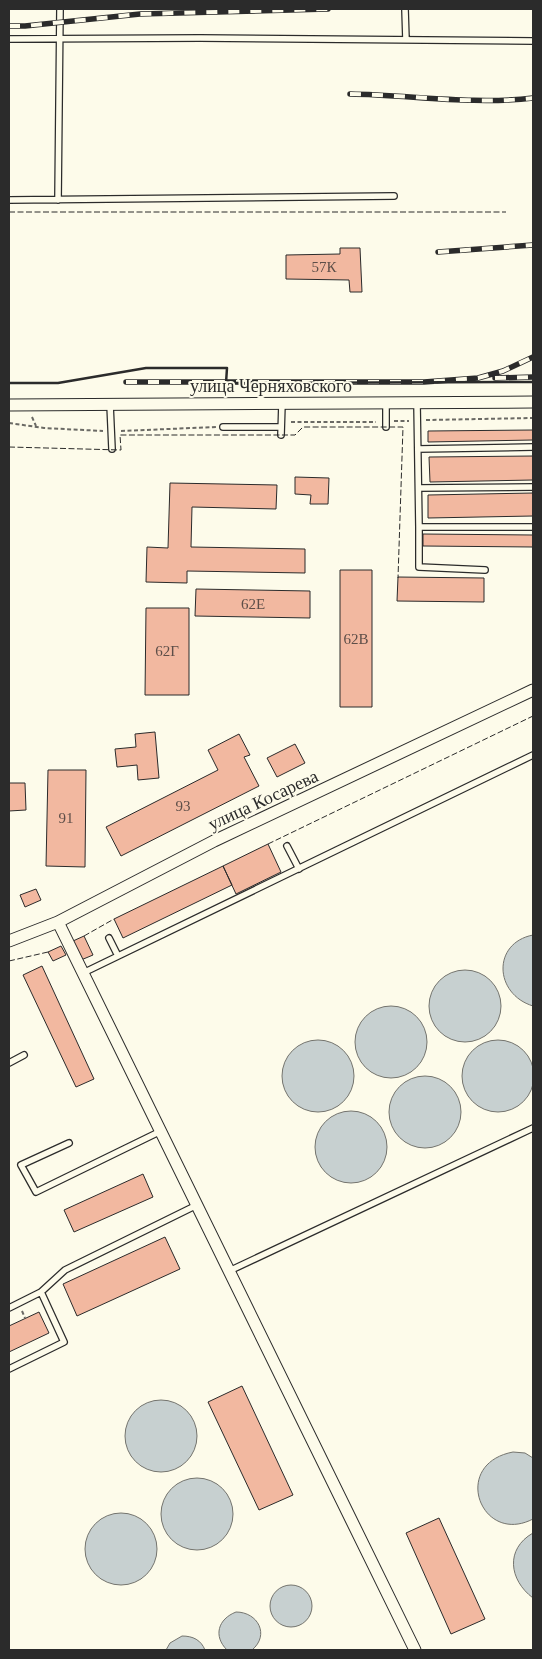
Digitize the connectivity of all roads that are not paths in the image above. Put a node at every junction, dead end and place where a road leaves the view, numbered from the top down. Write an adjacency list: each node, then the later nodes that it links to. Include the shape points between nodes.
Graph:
1 (60, 9): 4 (lane)
2 (404, 9): 5 (lane)
3 (9, 39): 4 (lane)
4 (60, 40): 5 (lane); 9 (lane)
5 (406, 40): 6 (lane)
6 (533, 41)
7 (394, 196): 9 (lane)
8 (9, 200): 9 (lane)
9 (58, 200)
10 (533, 402): 13 (street, улица Черняховского)
11 (282, 403): 12 (street, улица Черняховского); 14 (street, улица Черняховского); 16 (lane)
12 (386, 403): 13 (street, улица Черняховского); 17 (lane)
13 (417, 403): 22 (lane)
14 (110, 404): 15 (street, улица Черняховского); 21 (lane)
15 (9, 405)
16 (281, 424): 18 (lane); 19 (lane)
17 (386, 424)
18 (222, 427)
19 (281, 435)
20 (533, 446): 22 (lane)
21 (112, 449)
22 (418, 449): 24 (lane)
23 (533, 487): 24 (lane)
24 (419, 488): 25 (lane)
25 (419, 527): 26 (lane); 27 (lane, via 419,567)
26 (533, 527)
27 (485, 570)
28 (533, 690): 32 (street, улица Косарева, via 214,842)
29 (533, 755): 31 (lane)
30 (288, 846): 31 (lane)
31 (299, 869): 35 (lane)
32 (58, 922): 34 (street, улица Косарева); 36 (street)
33 (109, 938): 35 (lane)
34 (9, 941)
35 (118, 956): 36 (lane)
36 (83, 973): 40 (street)
37 (24, 1055): 38 (lane)
38 (9, 1062)
39 (533, 1128): 43 (lane)
40 (161, 1131): 41 (lane, via 36,1192 21,1165); 42 (street)
41 (69, 1143)
42 (197, 1205): 43 (street); 44 (lane, via 65,1270)
43 (230, 1271): 47 (street)
44 (41, 1292): 45 (lane); 46 (lane, via 64,1342)
45 (9, 1308)
46 (9, 1368)
47 (415, 1650)

